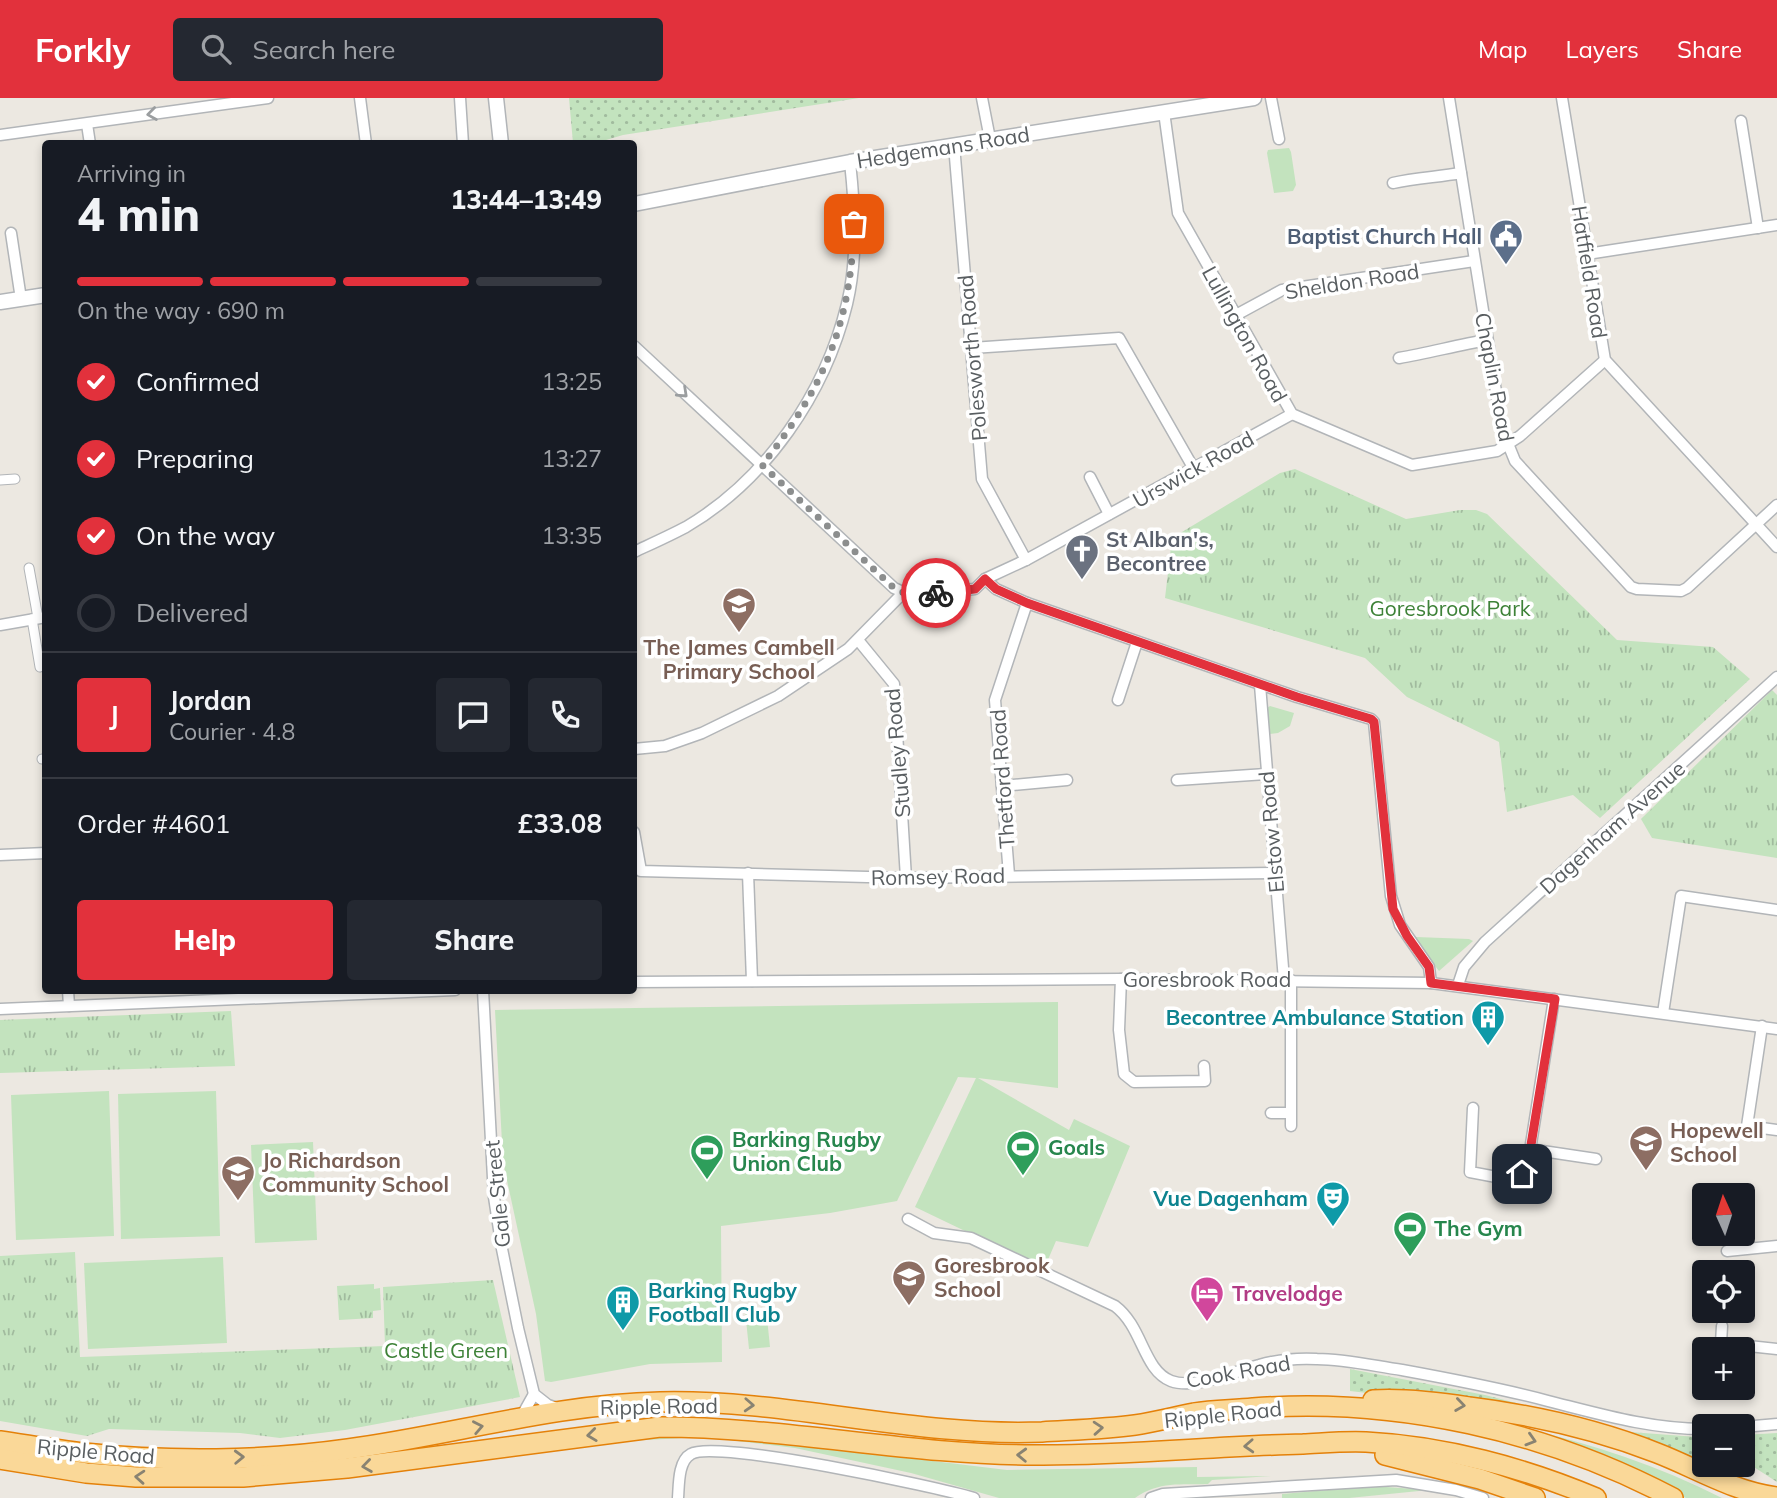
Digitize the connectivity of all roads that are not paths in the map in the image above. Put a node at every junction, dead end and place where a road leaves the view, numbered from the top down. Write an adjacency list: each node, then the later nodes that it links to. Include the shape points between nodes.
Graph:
1 (268, 98): 12 (street, one-way to 12)
2 (360, 98): 17 (street)
3 (460, 98): 18 (street)
4 (496, 98): 19 (street)
5 (982, 98): 14 (street)
6 (1254, 98): 10 (street, Hedgemans Road)
7 (1271, 98): 15 (street)
8 (1449, 98): 22 (street, Chaplin Road)
9 (1562, 98): 28 (street, Hatfield Road)
10 (1164, 112): 14 (street, Hedgemans Road); 33 (street, Lullington Road, via 1178,213)
11 (1741, 121): 26 (street)
12 (86, 124): 13 (street); 16 (street)
13 (0, 135)
14 (990, 139): 20 (street, Hedgemans Road)
15 (1279, 139)
16 (89, 140)
17 (365, 140)
18 (463, 140)
19 (501, 140)
20 (954, 145): 21 (street, Hedgemans Road); 35 (street, Polesworth Road)
21 (850, 162): 24 (street, Hedgemans Road); 41 (street, via 853,266 846,305 823,374 792,427)
22 (1461, 173): 23 (street); 29 (street, Chaplin Road)
23 (1392, 183)
24 (637, 203)
25 (1777, 225): 26 (street)
26 (1758, 228): 28 (street)
27 (11, 233): 31 (street)
28 (1587, 254): 38 (street, Hatfield Road)
29 (1474, 261): 33 (street, Sheldon Road, via 1282,290); 34 (street, Chaplin Road)
30 (42, 296): 31 (street)
31 (21, 299): 32 (street)
32 (0, 302)
33 (1236, 315): 39 (street, Lullington Road)
34 (1487, 340): 37 (street); 40 (street, Chaplin Road)
35 (972, 348): 42 (street, via 1119,338); 51 (street, Polesworth Road, via 982,479)
36 (637, 349): 41 (street, one-way to 41)
37 (1399, 358)
38 (1605, 360): 40 (street, Lullington Road); 48 (street, Hatfield Road)
39 (1292, 414): 40 (street, Lullington Road, via 1412,465); 42 (street, Urswick Road)
40 (1507, 446): 48 (street, Chaplin Road, via 1515,461 1637,589 1681,591)
41 (762, 465): 50 (street, via 687,526); 54 (street)
42 (1194, 469): 47 (street, Urswick Road)
43 (1090, 477): 47 (street)
44 (15, 479): 45 (street)
45 (0, 480)
46 (1777, 505): 48 (street, Chaplin Road)
47 (1109, 514): 51 (street, Urswick Road)
48 (1757, 524): 49 (street, Hatfield Road)
49 (1777, 547)
50 (637, 551)
51 (1026, 560): 53 (street, Urswick Road)
52 (29, 568): 56 (street)
53 (985, 579): 54 (street, Urswick Road, via 975,589); 55 (street)
54 (902, 594): 58 (street)
55 (1027, 603): 59 (street); 68 (street, Thetford Road, via 995,700)
56 (38, 618): 57 (street); 60 (street)
57 (0, 625)
58 (858, 640): 64 (street, via 778,696 702,733 665,746); 75 (street, Studley Road, via 894,684)
59 (1137, 642): 62 (street); 63 (street)
60 (40, 667)
61 (1777, 677): 82 (street, Dagenham Avenue, via 1485,942 1464,967)
62 (1260, 685): 65 (street, Elstow Road); 81 (street, via 1374,722 1391,896 1400,925 1429,967)
63 (1118, 700)
64 (637, 749)
65 (1266, 774): 67 (street); 73 (street, Elstow Road)
66 (1067, 780): 68 (street)
67 (1177, 780)
68 (1002, 786): 74 (street, Thetford Road)
69 (637, 849): 72 (street, Romsey Road, via 641,872)
70 (42, 853): 71 (street)
71 (0, 855)
72 (748, 873): 75 (street, Romsey Road); 79 (street)
73 (1275, 873): 74 (street, Romsey Road); 78 (street, Elstow Road)
74 (1009, 875): 75 (street, Romsey Road)
75 (906, 878)
76 (1777, 910): 92 (street, via 1681,896)
77 (1121, 979): 78 (street, Goresbrook Road); 79 (street, Goresbrook Road); 95 (street, via 1119,1030 1124,1074 1134,1082 1205,1081)
78 (1287, 980): 81 (street, Goresbrook Road); 98 (street, Elstow Road)
79 (752, 981): 80 (street, Goresbrook Road)
80 (637, 982)
81 (1431, 983): 82 (street, Goresbrook Road)
82 (1458, 985): 88 (street, Goresbrook Road)
83 (68, 994): 90 (street)
84 (160, 994): 89 (street)
85 (294, 994): 87 (street)
86 (483, 994): 112 (street, Gale Street, via 494,1197 517,1328)
87 (254, 995): 89 (street)
88 (1555, 999): 92 (street, Goresbrook Road); 103 (street)
89 (161, 1003): 90 (street)
90 (69, 1006): 91 (street)
91 (0, 1009)
92 (1663, 1013): 93 (street, Goresbrook Road)
93 (1762, 1026): 94 (street, Goresbrook Road); 101 (street)
94 (1777, 1028)
95 (1204, 1066)
96 (1473, 1108): 105 (street, via 1470,1172 1507,1179)
97 (1271, 1113): 98 (street)
98 (1290, 1113): 99 (street, Elstow Road)
99 (1291, 1126)
100 (1734, 1126): 101 (street)
101 (1747, 1126): 102 (street)
102 (1777, 1130)
103 (1529, 1149): 104 (street); 105 (street)
104 (1596, 1159)
105 (1522, 1174): 106 (street)
106 (1545, 1177)
107 (908, 1219): 118 (street, Cook Road, via 934,1233 971,1238 1115,1306 1131,1321 1151,1365 1170,1380 1196,1382 1262,1364 1318,1359 1460,1381 1648,1426)
108 (1777, 1246): 109 (street)
109 (1727, 1251)
110 (1722, 1326): 111 (street, via 1721,1343)
111 (1777, 1349)
112 (534, 1394): 114 (street); 115 (street)
113 (1320, 1406): 114 (highway, Ripple Road, one-way to 113, via 693,1402 996,1433 1136,1425 1198,1413); 122 (highway, one-way to 122, via 1400,1399 1521,1414 1602,1434 1656,1452 1740,1490); 129 (highway, one-way to 129, via 1404,1413 1508,1433 1611,1468)
114 (567, 1411): 115 (highway, Ripple Road)
115 (520, 1419): 119 (highway, Ripple Road, one-way to 115, via 87,1453 243,1457 344,1450)
116 (1777, 1424): 117 (street)
117 (1755, 1426)
118 (1692, 1428)
119 (0, 1441)
120 (1317, 1443): 121 (highway, Ripple Road, one-way to 121, via 1034,1455 951,1452 801,1434 660,1427 243,1477 86,1473); 127 (highway, via 1398,1458); 128 (highway, via 1365,1442 1451,1453 1503,1465)
121 (0, 1460)
122 (1777, 1497)
123 (678, 1498): 124 (street, via 682,1466 689,1454 716,1451 923,1484)
124 (974, 1498)
125 (1151, 1498): 126 (street, via 1396,1480)
126 (1483, 1498)
127 (1535, 1498)
128 (1596, 1498)
129 (1673, 1498)

